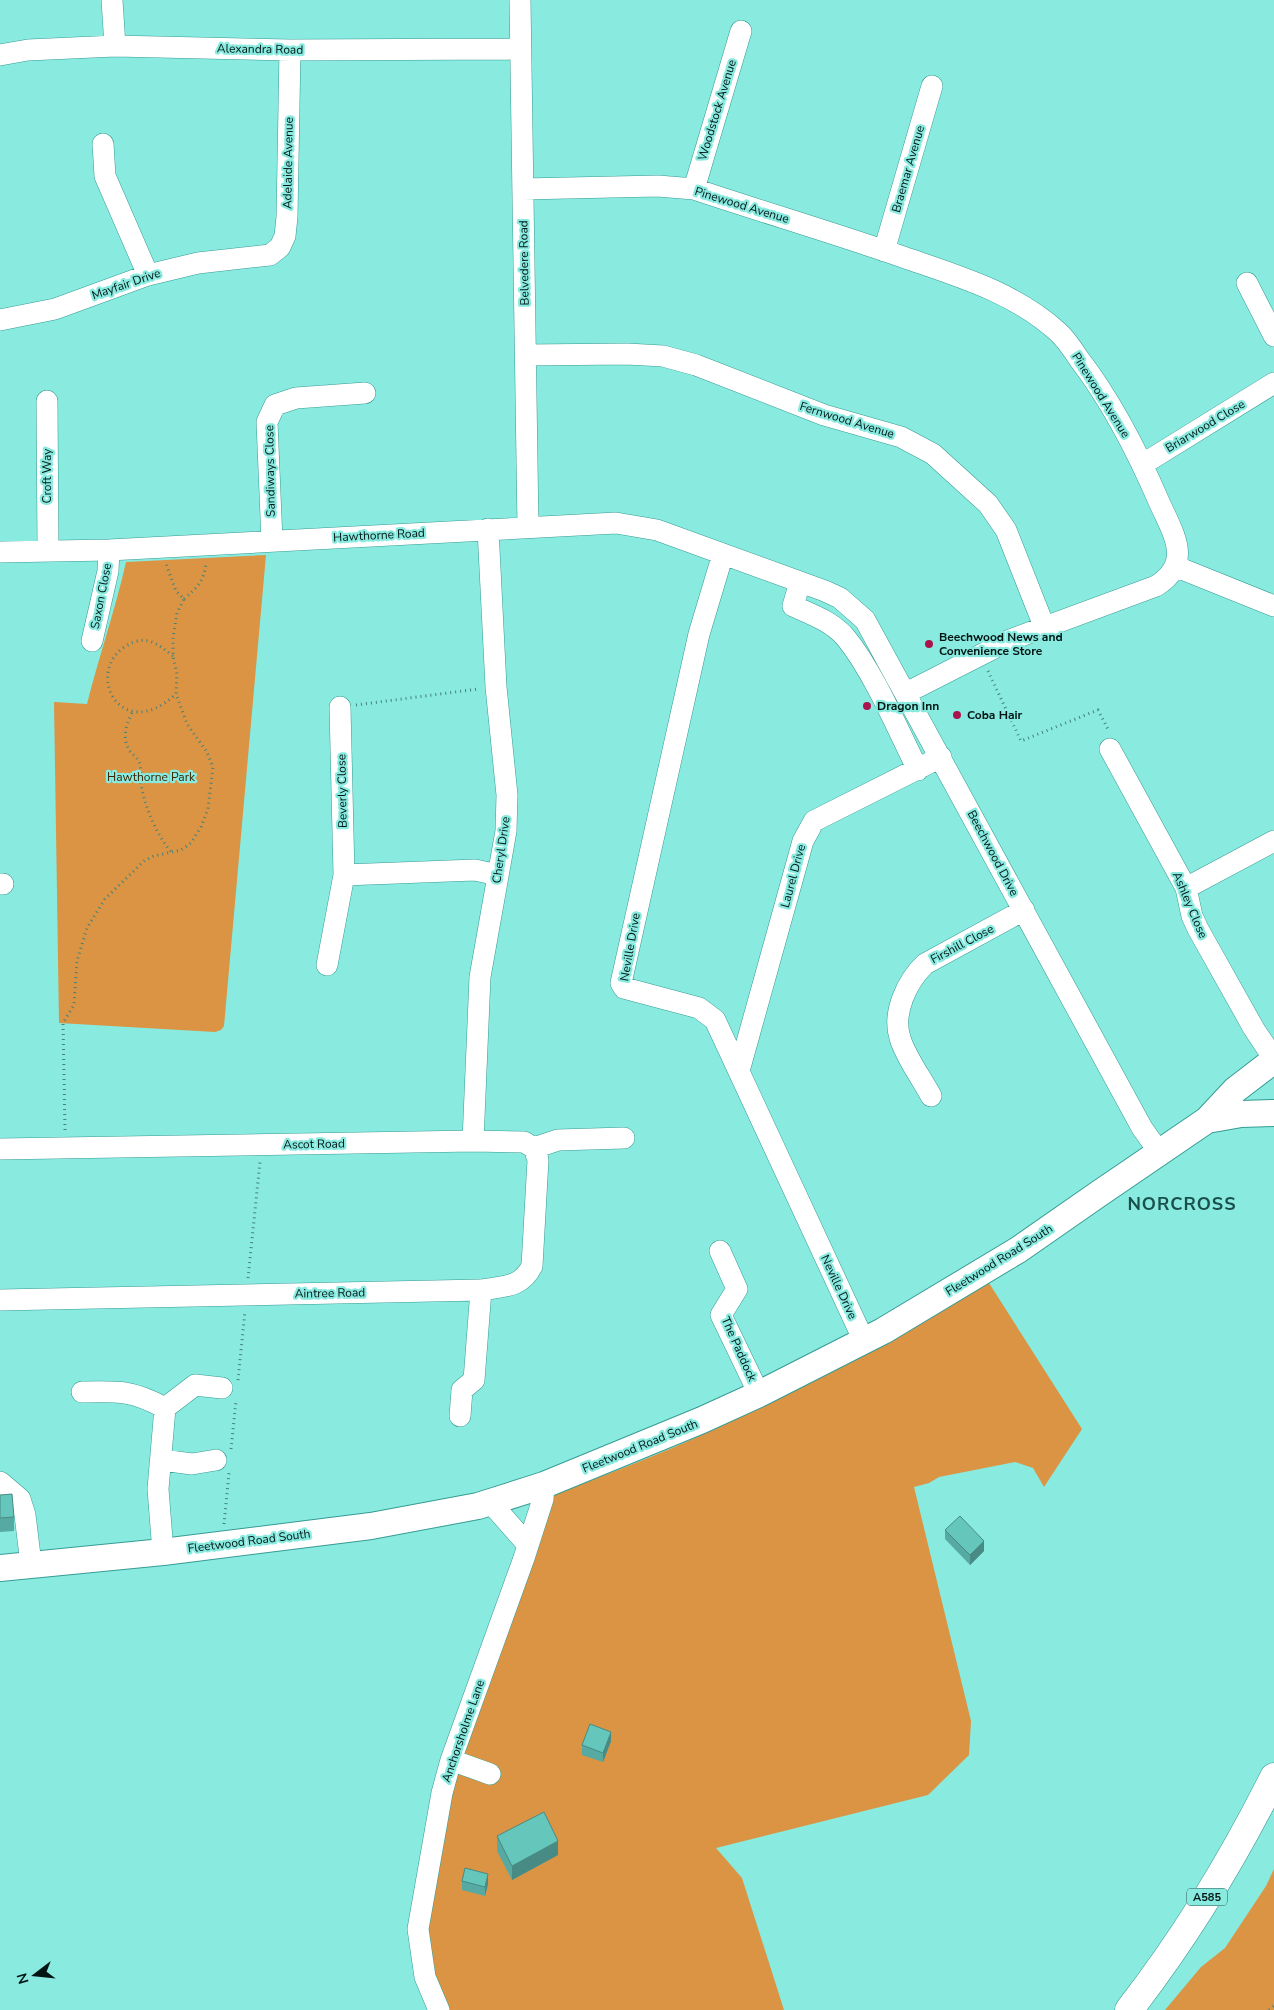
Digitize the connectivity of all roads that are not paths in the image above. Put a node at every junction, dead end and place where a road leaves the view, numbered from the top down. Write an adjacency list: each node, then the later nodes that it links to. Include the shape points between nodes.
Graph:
1 (112, 0): 4 (street)
2 (520, 0): 5 (street, Belvedere Road)
3 (741, 31): 11 (street, Woodstock Avenue)
4 (115, 46): 6 (street, Alexandra Road); 7 (street, Alexandra Road, via 28,50)
5 (520, 49): 6 (street, Alexandra Road); 10 (street, Belvedere Road)
6 (290, 50): 13 (street, Adelaide Avenue, via 285,236 280,247 270,256)
7 (0, 55)
8 (932, 86): 12 (street, Braemar Avenue)
9 (103, 144): 14 (street, via 105,176)
10 (523, 189): 11 (street, Pinewood Avenue, via 658,186); 18 (street, Belvedere Road)
11 (694, 189): 12 (street, Pinewood Avenue)
12 (884, 251): 22 (street, Pinewood Avenue, via 989,287 1037,314 1060,333 1089,372)
13 (255, 258): 14 (street, Mayfair Drive, via 198,263)
14 (148, 275): 16 (street, Mayfair Drive, via 55,308)
15 (1247, 283): 17 (street)
16 (0, 320)
17 (1274, 336)
18 (526, 355): 23 (street, Belvedere Road); 34 (street, Fernwood Avenue, via 663,356 696,365 824,415 901,437 933,454 988,504 1006,530)
19 (1271, 386): 22 (street, Briarwood Close)
20 (365, 393): 25 (street, Sandiways Close, via 296,398 275,405 267,422)
21 (47, 402): 26 (street, Croft Way)
22 (1143, 464): 31 (street, Pinewood Avenue, via 1174,534)
23 (528, 527): 24 (street, Hawthorne Road); 29 (street, Hawthorne Road, via 616,523 656,530)
24 (488, 529): 25 (street, Hawthorne Road); 43 (street, Cheryl Drive, via 496,687 507,795 506,831)
25 (272, 541): 27 (street, Hawthorne Road)
26 (48, 550): 27 (street, Hawthorne Road); 28 (street, Hawthorne Road)
27 (109, 550): 35 (street, Saxon Close, via 108,571)
28 (0, 552)
29 (723, 554): 30 (street, Hawthorne Road); 48 (street, Neville Drive, via 699,634 621,983 624,988 707,1012 722,1032)
30 (751, 564): 32 (street, Beechwood Drive)
31 (1177, 567): 33 (street); 34 (street, via 1156,586)
32 (800, 582): 36 (street, Beechwood Drive, via 840,598 853,607 865,620); 40 (street, via 793,606 827,622 845,637 869,675)
33 (1274, 606)
34 (1044, 626): 36 (street)
35 (92, 641)
36 (906, 693): 39 (street, Beechwood Drive)
37 (340, 707): 42 (street, Beverly Close)
38 (1110, 749): 44 (street, Ashley Close)
39 (941, 757): 40 (street, Laurel Drive); 45 (street, Beechwood Drive)
40 (918, 770): 48 (street, Laurel Drive, via 814,821 808,829)
41 (1274, 841): 44 (street)
42 (344, 875): 43 (street, via 475,870); 46 (street, Beverly Close)
43 (498, 875): 53 (street, Cheryl Drive, via 480,977)
44 (1186, 888): 47 (street, Ashley Close, via 1198,929)
45 (1024, 910): 49 (street, Firshill Close, via 925,964 914,974 899,1012 900,1038); 56 (street, Beechwood Drive)
46 (327, 965)
47 (1274, 1059): 51 (main road, Fleetwood Road South, via 1235,1090)
48 (740, 1070): 60 (street, Neville Drive)
49 (931, 1096)
50 (1274, 1113): 51 (main road, Fleetwood Road South)
51 (1207, 1120): 56 (main road, Fleetwood Road South)
52 (624, 1138): 54 (street, via 558,1140)
53 (473, 1141): 54 (street, Ascot Road, via 524,1142); 55 (street, Ascot Road)
54 (534, 1148): 58 (street, Aintree Road, via 538,1160 532,1266 526,1278 512,1285)
55 (0, 1149)
56 (1158, 1152): 60 (main road, Fleetwood Road South, via 1018,1250)
57 (720, 1251): 63 (street, The Paddock, via 737,1289 721,1315)
58 (481, 1290): 59 (street, Aintree Road); 65 (street, via 474,1380 462,1390)
59 (0, 1300)
60 (864, 1341): 63 (main road, Fleetwood Road South)
61 (232, 1390): 64 (street, via 195,1385)
62 (82, 1392): 64 (street, via 122,1391 144,1396)
63 (759, 1394): 69 (main road, Fleetwood Road South)
64 (165, 1408): 66 (street)
65 (460, 1416)
66 (162, 1460): 67 (street, via 192,1464); 72 (street, via 158,1489)
67 (225, 1460)
68 (0, 1482): 73 (street, via 20,1499)
69 (544, 1485): 70 (main road, Fleetwood Road South); 71 (street, Anchorsholme Lane, via 543,1499)
70 (490, 1502): 71 (street); 72 (main road, Fleetwood Road South, via 439,1515 371,1526)
71 (528, 1545): 75 (street, Anchorsholme Lane)
72 (163, 1552): 73 (main road, Fleetwood Road South)
73 (31, 1564): 74 (main road, Fleetwood Road South)
74 (0, 1568)
75 (451, 1760): 76 (street); 78 (street, Anchorsholme Lane, via 442,1793 418,1929 426,1977)
76 (490, 1774)
77 (1274, 1777): 79 (highway, A585, via 1251,1824 1195,1916)
78 (438, 2010)
79 (1129, 2010)

